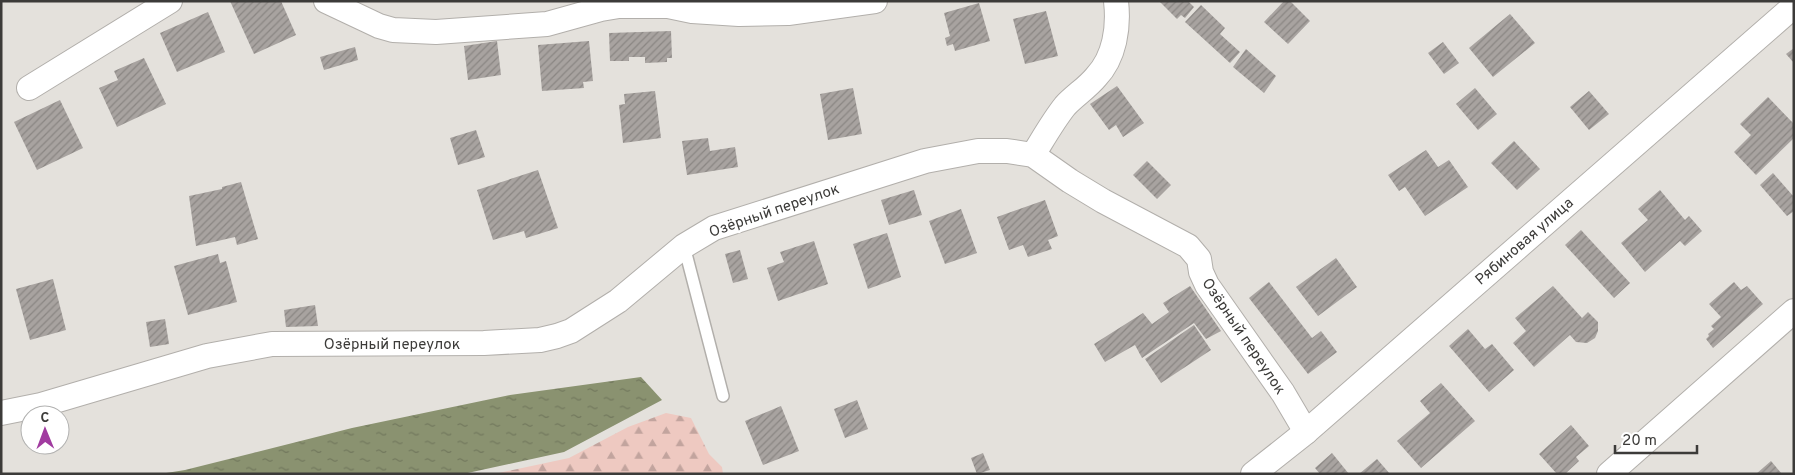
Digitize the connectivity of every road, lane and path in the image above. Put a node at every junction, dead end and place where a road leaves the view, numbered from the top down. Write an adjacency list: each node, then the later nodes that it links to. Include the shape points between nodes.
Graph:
1 (170, 1): 7 (street)
2 (326, 1): 6 (street, via 378,26 436,32 547,24 619,6 668,6 717,13)
3 (874, 1): 6 (street)
4 (1116, 1): 8 (street, via 1116,37 1106,64 1066,106)
5 (1794, 6): 13 (street, Рябиновая улица)
6 (789, 7)
7 (29, 88)
8 (1034, 155): 9 (street, Озёрный переулок, via 978,151 925,161 714,228); 13 (street, Озёрный переулок, via 1103,201 1188,246 1199,260 1207,285 1283,393)
9 (684, 246): 11 (lane); 12 (street, Озёрный переулок, via 618,301 571,331 557,336 484,343 272,344 207,356 41,406)
10 (1794, 311): 15 (street)
11 (723, 396)
12 (1, 413)
13 (1306, 432): 14 (street, Рябиновая улица)
14 (1253, 474)
15 (1609, 474)

